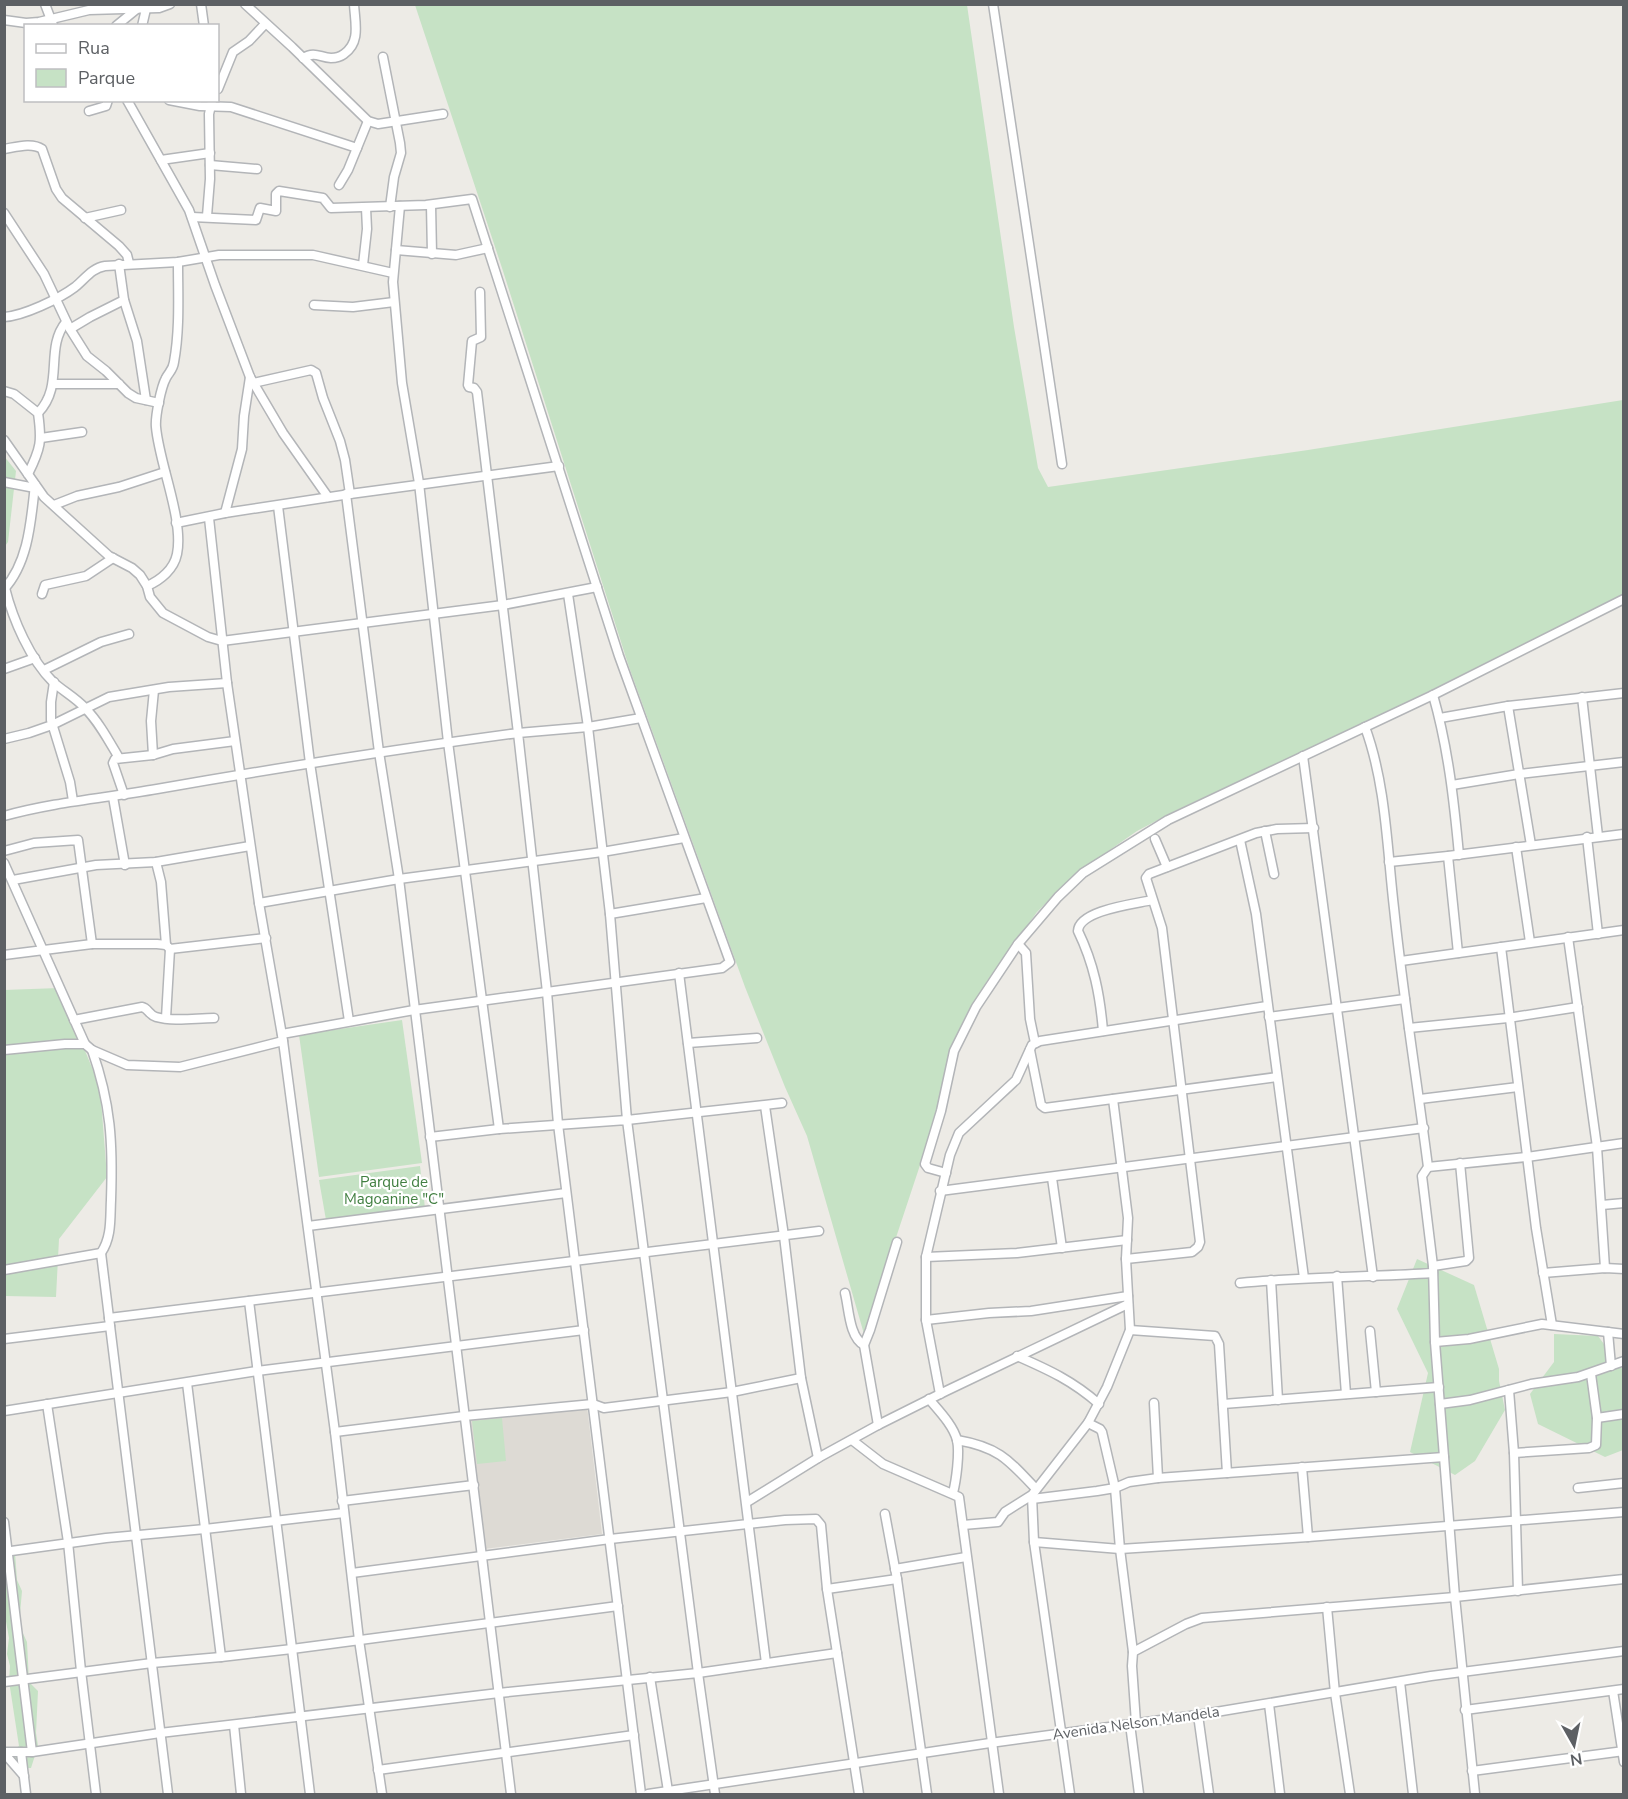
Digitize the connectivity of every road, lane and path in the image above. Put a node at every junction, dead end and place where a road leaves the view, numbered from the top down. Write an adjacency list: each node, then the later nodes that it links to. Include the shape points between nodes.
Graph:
1 (45, 4): 9 (street)
2 (170, 4): 7 (street)
3 (201, 4): 12 (street)
4 (245, 4): 13 (street)
5 (354, 4): 15 (street, via 356,28 351,49 340,57 313,53)
6 (993, 4): 67 (street)
7 (142, 9): 9 (street, via 89,10); 10 (street); 11 (street)
8 (4, 20): 9 (street)
9 (52, 23)
10 (119, 24)
11 (142, 24)
12 (204, 24)
13 (266, 24): 15 (street); 16 (street, via 233,52)
14 (383, 57): 23 (street)
15 (303, 58): 22 (street)
16 (219, 82)
17 (107, 102): 20 (street, via 106,106)
18 (128, 102): 27 (street)
19 (212, 103): 24 (street); 26 (street)
20 (89, 111)
21 (443, 114): 23 (street)
22 (368, 121): 23 (street); 24 (street)
23 (398, 121): 33 (street, via 401,153)
24 (357, 148): 30 (street)
25 (4, 149): 39 (street, via 38,146 56,189)
26 (210, 153): 27 (street); 28 (street)
27 (161, 160): 37 (street)
28 (210, 165): 29 (street); 38 (street)
29 (257, 169)
30 (339, 185)
31 (431, 205): 32 (street); 41 (street, via 472,199); 43 (street)
32 (400, 206): 33 (street); 42 (street)
33 (390, 207): 34 (street)
34 (366, 208): 38 (street, via 331,208 323,198 279,191 276,211 260,208 256,220); 48 (street)
35 (121, 210): 39 (street)
36 (4, 213): 40 (street)
37 (192, 216): 38 (street); 44 (street)
38 (207, 216)
39 (85, 218): 46 (street, via 120,246)
40 (9, 226): 51 (street, via 44,274)
41 (488, 248): 43 (street, via 456,255); 68 (street)
42 (396, 250): 43 (street); 49 (street)
43 (432, 254)
44 (206, 257): 45 (street); 48 (street, via 313,255); 57 (street)
45 (178, 262): 46 (street); 62 (street, via 174,363)
46 (129, 263): 47 (street)
47 (119, 264): 51 (street, via 94,270); 52 (street)
48 (363, 266): 49 (street)
49 (393, 273): 53 (street)
50 (480, 292): 71 (street, via 481,336 472,341 468,385 477,393)
51 (56, 298): 55 (street, via 25,313); 56 (street)
52 (124, 300): 56 (street); 61 (street, via 137,341)
53 (394, 302): 54 (street, via 353,307); 73 (street, via 405,405)
54 (314, 305)
55 (4, 317)
56 (68, 326): 58 (street, via 57,341); 59 (street, via 87,356)
57 (252, 380): 75 (street, via 311,370 316,373 340,441); 76 (street); 79 (street, via 242,449)
58 (53, 384): 59 (street); 63 (street)
59 (118, 384): 61 (street)
60 (4, 391): 63 (street)
61 (146, 400): 62 (street)
62 (159, 403): 69 (street, via 155,424)
63 (38, 413): 65 (street)
64 (82, 432): 65 (street)
65 (41, 438): 70 (street)
66 (4, 440): 70 (street)
67 (1062, 464)
68 (559, 466): 71 (street); 84 (street)
69 (165, 472): 77 (street); 81 (street)
70 (28, 474): 74 (street)
71 (486, 476): 73 (street); 89 (street)
72 (4, 482): 74 (street)
73 (419, 483): 75 (street); 90 (street)
74 (35, 487): 77 (street); 85 (street, via 20,563)
75 (348, 494): 76 (street); 91 (street)
76 (328, 497): 78 (street)
77 (54, 505): 82 (street)
78 (278, 506): 79 (street); 92 (street)
79 (225, 513): 80 (street)
80 (209, 518): 81 (street); 94 (street)
81 (176, 523): 83 (street, via 177,554 165,575)
82 (113, 558): 83 (street, via 132,567); 86 (street, via 86,576 45,585)
83 (147, 586): 94 (street, via 150,597 163,613 208,637)
84 (597, 587): 87 (street); 106 (street)
85 (5, 589): 95 (street)
86 (42, 594)
87 (568, 594): 89 (street); 109 (street)
88 (1623, 599): 102 (street)
89 (503, 605): 90 (street); 111 (street)
90 (433, 613): 91 (street); 114 (street)
91 (363, 623): 92 (street); 115 (street)
92 (293, 632): 94 (street); 120 (street)
93 (129, 634): 97 (street, via 101,642)
94 (222, 640): 99 (street)
95 (35, 658): 96 (street); 97 (street)
96 (4, 669)
97 (44, 670): 98 (street)
98 (54, 682): 105 (street); 108 (street)
99 (227, 682): 100 (street); 113 (street)
100 (154, 690): 105 (street, via 109,697); 116 (street)
101 (1623, 693): 103 (street)
102 (1433, 694): 107 (street); 110 (street)
103 (1582, 697): 104 (street); 121 (street)
104 (1508, 706): 107 (street); 122 (street)
105 (85, 708): 108 (street); 118 (street)
106 (641, 718): 109 (street); 134 (street)
107 (1440, 718): 124 (street)
108 (52, 725): 112 (street); 127 (street)
109 (588, 727): 111 (street); 141 (street)
110 (1365, 727): 117 (street); 146 (street, via 1375,756)
111 (518, 733): 114 (street); 144 (street)
112 (4, 739)
113 (235, 741): 116 (street); 123 (street)
114 (448, 742): 115 (street); 151 (street)
115 (379, 752): 120 (street); 153 (street)
116 (153, 755): 118 (street)
117 (1303, 756): 129 (street); 166 (street, via 1168,820 1094,865 1058,897)
118 (119, 758): 125 (street, via 113,763)
119 (1623, 762): 121 (street)
120 (310, 763): 123 (street); 155 (street)
121 (1589, 766): 122 (street); 132 (street)
122 (1519, 774): 124 (street); 137 (street)
123 (240, 775): 125 (street); 138 (street)
124 (1452, 785): 142 (street)
125 (124, 795): 126 (street)
126 (113, 797): 127 (street); 148 (street)
127 (73, 801): 128 (street)
128 (4, 816)
129 (1314, 828): 130 (street); 180 (street)
130 (1265, 831): 136 (street); 152 (street)
131 (1623, 834): 132 (street)
132 (1598, 836): 133 (street)
133 (1587, 837): 137 (street); 161 (street)
134 (684, 838): 141 (street); 156 (street)
135 (1155, 838): 149 (street)
136 (1240, 840): 149 (street); 178 (street, via 1254,902)
137 (1531, 844): 139 (street)
138 (250, 846): 145 (street); 158 (street)
139 (1516, 847): 142 (street); 164 (street)
140 (4, 851): 150 (street, via 34,843 76,840)
141 (602, 852): 144 (street); 159 (street)
142 (1459, 855): 143 (street)
143 (1448, 856): 146 (street); 170 (street)
144 (531, 861): 151 (street); 175 (street)
145 (156, 862): 148 (street); 167 (street)
146 (1389, 862): 172 (street)
147 (4, 863): 154 (street)
148 (125, 865): 150 (street)
149 (1167, 867): 157 (street, via 1147,876)
150 (82, 868): 154 (street); 165 (street)
151 (465, 870): 153 (street); 177 (street)
152 (1274, 874)
153 (399, 879): 155 (street); 181 (street)
154 (13, 880): 169 (street)
155 (329, 892): 158 (street); 188 (street)
156 (706, 898): 159 (street); 173 (street, via 730,962 723,968)
157 (1152, 900): 187 (street, via 1160,918); 190 (street, via 1102,912 1085,919 1078,927 1094,969)
158 (259, 903): 163 (street)
159 (610, 914): 174 (street)
160 (1623, 930): 161 (street)
161 (1598, 934): 162 (street)
162 (1568, 937): 164 (street); 179 (street)
163 (266, 938): 167 (street); 191 (street)
164 (1530, 942): 168 (street)
165 (92, 944): 167 (street); 169 (street)
166 (1018, 944): 194 (street, via 1026,953); 219 (street, via 982,996 954,1051 925,1164)
167 (168, 947): 183 (street)
168 (1501, 947): 170 (street); 185 (street)
169 (42, 951): 171 (street); 186 (street)
170 (1458, 953): 172 (street)
171 (4, 955)
172 (1401, 961): 176 (street)
173 (680, 973): 174 (street); 193 (street)
174 (616, 982): 175 (street); 205 (street)
175 (547, 992): 177 (street); 206 (street)
176 (1405, 999): 180 (street); 189 (street)
177 (483, 1001): 181 (street); 208 (street)
178 (1267, 1006): 182 (street); 187 (street)
179 (1578, 1007): 185 (street); 213 (street)
180 (1338, 1009): 182 (street); 210 (street)
181 (414, 1010): 188 (street); 209 (street)
182 (1269, 1017): 197 (street)
183 (166, 1018): 184 (street); 186 (street, via 155,1017 141,1006)
184 (214, 1018)
185 (1508, 1018): 189 (street); 198 (street)
186 (74, 1020): 195 (street)
187 (1173, 1020): 190 (street); 199 (street)
188 (349, 1021): 191 (street)
189 (1409, 1028): 201 (street)
190 (1103, 1031): 194 (street)
191 (283, 1037): 195 (street, via 180,1067 127,1065); 226 (street)
192 (757, 1038): 193 (street)
193 (688, 1043): 204 (street)
194 (1032, 1046): 200 (street, via 1041,1105 1045,1108); 219 (street, via 1016,1080 959,1133)
195 (88, 1047): 196 (street, via 65,1044); 233 (street, via 103,1082 113,1150 108,1240)
196 (4, 1050)
197 (1277, 1077): 199 (street); 212 (street)
198 (1518, 1087): 201 (street); 214 (street)
199 (1182, 1089): 200 (street); 215 (street)
200 (1113, 1099): 218 (street)
201 (1420, 1099): 207 (street)
202 (782, 1103): 203 (street)
203 (765, 1106): 204 (street); 228 (street)
204 (695, 1112): 205 (street); 231 (street)
205 (627, 1120): 206 (street); 234 (street)
206 (558, 1124): 208 (street); 222 (street)
207 (1424, 1128): 210 (street); 217 (street)
208 (499, 1129): 209 (street)
209 (430, 1137): 225 (street)
210 (1354, 1138): 212 (street); 245 (street)
211 (1623, 1143): 213 (street)
212 (1286, 1146): 215 (street); 246 (street)
213 (1596, 1147): 214 (street); 224 (street)
214 (1527, 1156): 216 (street); 242 (street)
215 (1188, 1159): 218 (street); 236 (street, via 1198,1247 1192,1252)
216 (1460, 1163): 217 (street); 241 (street, via 1469,1258)
217 (1428, 1167): 241 (street, via 1422,1176)
218 (1120, 1169): 220 (street); 229 (street, via 1128,1218)
219 (946, 1173): 221 (street)
220 (1052, 1178): 221 (street); 232 (street)
221 (940, 1191): 235 (street)
222 (566, 1193): 225 (street); 237 (street)
223 (1623, 1203): 224 (street)
224 (1602, 1205): 238 (street)
225 (439, 1210): 226 (street); 243 (street)
226 (308, 1226): 249 (street)
227 (819, 1231): 228 (street)
228 (784, 1236): 231 (street); 271 (street)
229 (1127, 1240): 232 (street); 236 (street)
230 (897, 1242): 263 (street)
231 (714, 1245): 234 (street); 275 (street)
232 (1062, 1248): 235 (street)
233 (100, 1253): 240 (street); 254 (street)
234 (644, 1253): 237 (street); 282 (street)
235 (926, 1257): 253 (street)
236 (1126, 1259): 251 (street)
237 (574, 1262): 243 (street); 256 (street)
238 (1605, 1268): 239 (street); 242 (street)
239 (1623, 1269)
240 (4, 1270)
241 (1433, 1270): 245 (street); 262 (street)
242 (1543, 1273): 255 (street)
243 (447, 1276): 249 (street); 264 (street)
244 (1337, 1276): 245 (street); 246 (street); 279 (street)
245 (1373, 1277)
246 (1304, 1278): 247 (street)
247 (1271, 1280): 248 (street); 281 (street)
248 (1240, 1283)
249 (317, 1292): 252 (street); 267 (street)
250 (845, 1293): 263 (street, via 854,1334)
251 (1128, 1300): 253 (street); 257 (street); 265 (street)
252 (249, 1301): 254 (street); 269 (street)
253 (926, 1320): 278 (street)
254 (110, 1322): 261 (street); 277 (street)
255 (1552, 1325): 259 (street); 262 (street, via 1527,1325 1469,1339)
256 (584, 1330): 264 (street); 285 (street)
257 (1130, 1330): 286 (street); 287 (street, via 1215,1336 1219,1344)
258 (1370, 1331): 276 (street)
259 (1608, 1332): 260 (street); 268 (street)
260 (1623, 1334)
261 (4, 1339)
262 (1435, 1342): 273 (street)
263 (864, 1345): 294 (street)
264 (457, 1347): 267 (street); 291 (street)
265 (1017, 1356): 278 (street); 286 (street, via 1064,1377)
266 (1623, 1360): 268 (street)
267 (326, 1362): 269 (street); 295 (street)
268 (1611, 1366): 270 (street)
269 (257, 1371): 272 (street); 315 (street)
270 (1591, 1374): 274 (street); 292 (street)
271 (801, 1378): 275 (street); 300 (street)
272 (187, 1383): 277 (street); 321 (street)
273 (1438, 1387): 276 (street); 288 (street)
274 (1509, 1390): 288 (street); 298 (street)
275 (732, 1392): 282 (street); 311 (street)
276 (1376, 1392): 279 (street)
277 (119, 1394): 284 (street); 323 (street)
278 (940, 1394): 280 (street)
279 (1346, 1394): 281 (street)
280 (929, 1399): 294 (street); 297 (street)
281 (1278, 1400): 287 (street)
282 (663, 1401): 285 (street, via 604,1408); 322 (street)
283 (1155, 1403): 303 (street)
284 (47, 1404): 289 (street); 326 (street)
285 (593, 1404): 291 (street); 325 (street)
286 (1099, 1404): 293 (street)
287 (1223, 1404): 302 (street)
288 (1440, 1404): 299 (street)
289 (4, 1411)
290 (1623, 1414): 292 (street)
291 (464, 1416): 295 (street); 305 (street)
292 (1597, 1418): 298 (street, via 1597,1442 1593,1448)
293 (1088, 1423): 306 (street, via 1102,1432); 309 (street)
294 (878, 1425): 296 (street)
295 (334, 1432): 310 (street)
296 (852, 1440): 300 (street); 308 (street, via 883,1464)
297 (957, 1440): 308 (street); 309 (street, via 998,1452)
298 (1514, 1453): 316 (street)
299 (1443, 1457): 301 (street); 320 (street)
300 (818, 1458): 311 (street)
301 (1302, 1467): 302 (street); 324 (street)
302 (1227, 1473): 303 (street)
303 (1158, 1478): 306 (street)
304 (1623, 1483): 307 (street)
305 (474, 1485): 310 (street); 330 (street)
306 (1115, 1488): 309 (street); 328 (street)
307 (1578, 1488)
308 (953, 1493): 319 (street, via 961,1501)
309 (1034, 1494): 319 (street, via 998,1522); 327 (street)
310 (342, 1501): 313 (street)
311 (747, 1502): 318 (street)
312 (1623, 1512): 316 (street)
313 (344, 1513): 315 (street); 332 (street)
314 (885, 1514): 333 (street)
315 (276, 1520): 321 (street); 342 (street)
316 (1516, 1521): 320 (street); 336 (street)
317 (4, 1522): 329 (street)
318 (750, 1524): 322 (street); 335 (street, via 819,1521); 348 (street)
319 (963, 1526): 331 (street)
320 (1450, 1526): 324 (street); 337 (street)
321 (206, 1529): 323 (street); 346 (street)
322 (679, 1532): 325 (street); 351 (street)
323 (137, 1535): 326 (street); 347 (street)
324 (1308, 1537): 328 (street)
325 (610, 1539): 330 (street); 338 (street)
326 (68, 1542): 329 (street); 349 (street)
327 (1034, 1542): 328 (street); 369 (street)
328 (1119, 1549): 344 (street)
329 (6, 1551): 353 (street)
330 (481, 1555): 332 (street); 340 (street)
331 (966, 1557): 333 (street); 371 (street)
332 (352, 1573): 341 (street)
333 (896, 1574): 335 (street); 378 (street)
334 (1623, 1579): 336 (street)
335 (827, 1589): 345 (street)
336 (1518, 1591): 337 (street)
337 (1455, 1597): 339 (street); 350 (street)
338 (618, 1606): 340 (street); 354 (street)
339 (1327, 1607): 344 (street, via 1202,1618); 360 (street)
340 (490, 1624): 341 (street); 359 (street)
341 (359, 1640): 342 (street); 362 (street)
342 (292, 1649): 346 (street); 365 (street)
343 (1623, 1651): 350 (street, Avenida Nelson Mandela)
344 (1134, 1652): 366 (street)
345 (837, 1653): 348 (street); 380 (street)
346 (221, 1657): 347 (street)
347 (152, 1663): 349 (street); 368 (street)
348 (766, 1663): 351 (street)
349 (81, 1671): 353 (street); 372 (street)
350 (1461, 1672): 356 (street, Avenida Nelson Mandela); 363 (street)
351 (698, 1673): 352 (street); 384 (street)
352 (650, 1677): 354 (street); 385 (street)
353 (23, 1679): 355 (street); 376 (street)
354 (628, 1680): 359 (street); 370 (street)
355 (4, 1682)
356 (1400, 1682): 360 (street, Avenida Nelson Mandela); 403 (street)
357 (1623, 1689): 358 (street)
358 (1613, 1691): 363 (street); 373 (street)
359 (499, 1693): 362 (street); 377 (street)
360 (1335, 1693): 361 (street, Avenida Nelson Mandela); 402 (street)
361 (1269, 1704): 364 (street, Avenida Nelson Mandela); 401 (street)
362 (369, 1710): 365 (street); 381 (street)
363 (1465, 1710): 382 (street)
364 (1198, 1714): 366 (street, Avenida Nelson Mandela); 400 (street)
365 (300, 1718): 367 (street); 390 (street)
366 (1133, 1723): 369 (street, Avenida Nelson Mandela); 399 (street)
367 (234, 1725): 368 (street); 389 (street)
368 (160, 1733): 372 (street); 388 (street)
369 (1061, 1734): 371 (street, Avenida Nelson Mandela); 398 (street)
370 (634, 1735): 377 (street); 393 (street)
371 (990, 1743): 378 (street, Avenida Nelson Mandela); 397 (street)
372 (89, 1745): 376 (street); 387 (street)
373 (1623, 1751): 379 (street); 382 (street)
374 (4, 1752): 375 (street); 383 (street)
375 (21, 1752): 376 (street); 383 (street)
376 (32, 1752)
377 (505, 1753): 381 (street); 392 (street)
378 (921, 1754): 380 (street, Avenida Nelson Mandela); 396 (street)
379 (1623, 1762)
380 (854, 1765): 384 (street, Avenida Nelson Mandela); 395 (street)
381 (378, 1770): 391 (street)
382 (1472, 1771): 404 (street)
383 (24, 1776): 386 (street)
384 (714, 1790): 385 (street, Avenida Nelson Mandela)
385 (668, 1791): 394 (street, Avenida Nelson Mandela)
386 (26, 1794)
387 (96, 1794)
388 (168, 1794)
389 (241, 1794)
390 (310, 1794)
391 (382, 1794)
392 (511, 1794)
393 (641, 1794)
394 (648, 1794)
395 (859, 1794)
396 (927, 1794)
397 (999, 1794)
398 (1070, 1794)
399 (1139, 1794)
400 (1209, 1794)
401 (1281, 1794)
402 (1350, 1794)
403 (1413, 1794)
404 (1475, 1794)

